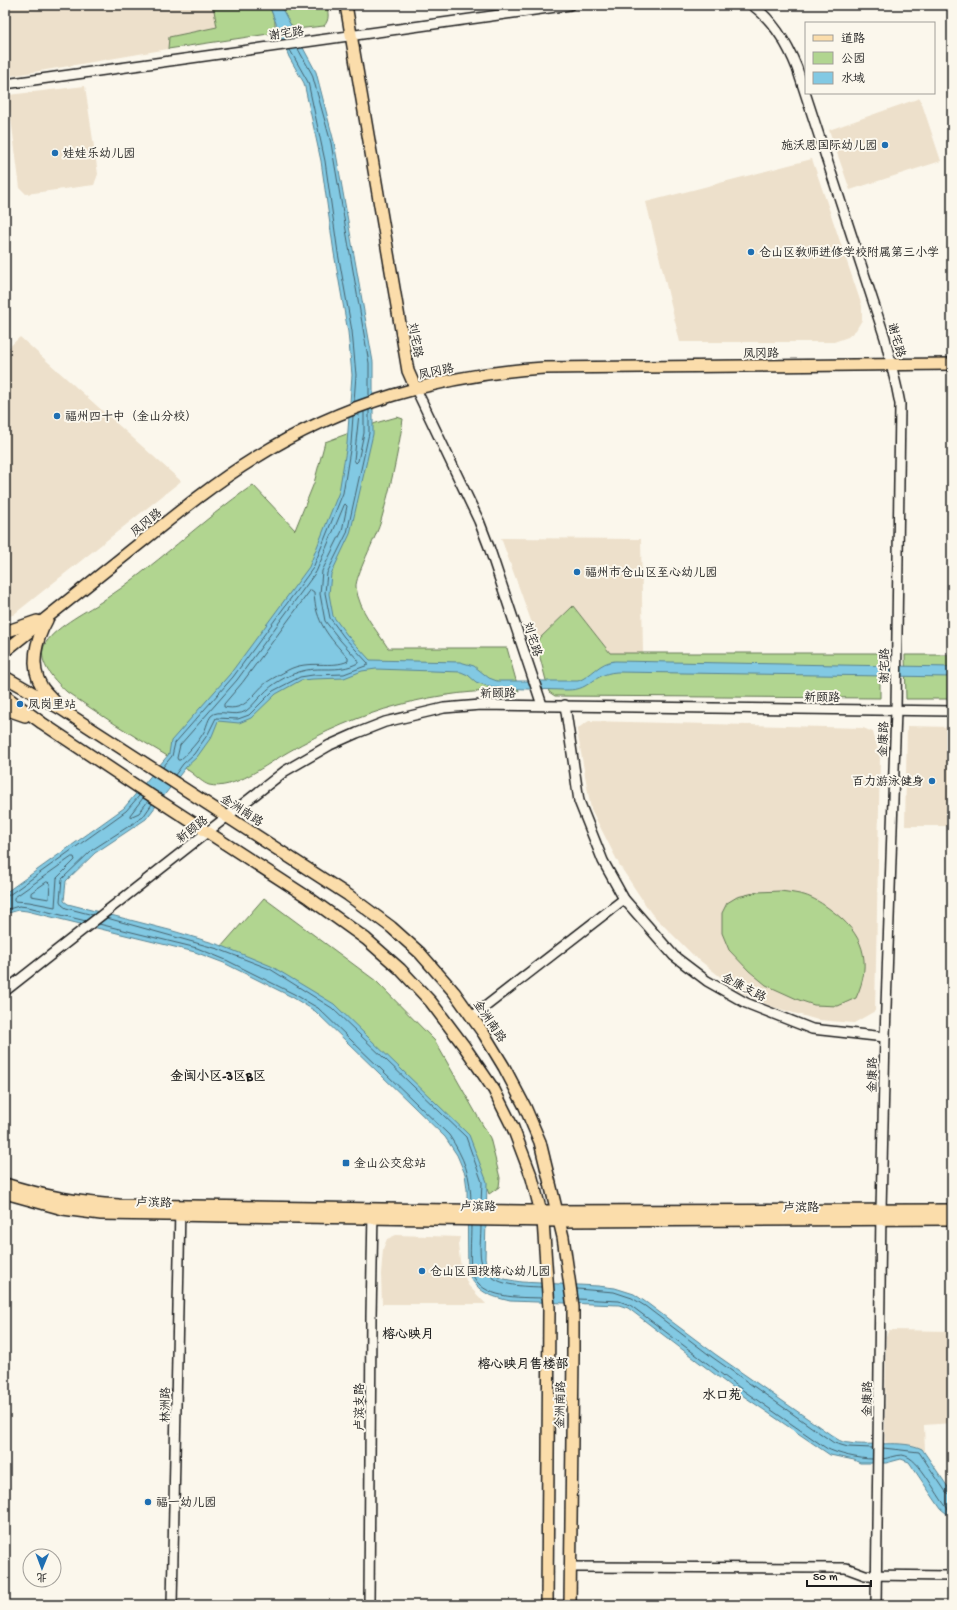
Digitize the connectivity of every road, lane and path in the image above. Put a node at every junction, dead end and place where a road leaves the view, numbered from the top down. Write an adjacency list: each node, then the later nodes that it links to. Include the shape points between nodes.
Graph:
1 (346, 5): 4 (main road, 刘宅路)
2 (570, 5): 4 (street, 谢宅路)
3 (752, 5): 6 (street, 谢宅路, via 773,24 792,56 853,236)
4 (351, 35): 5 (street, 谢宅路); 8 (main road, 刘宅路, via 408,371)
5 (5, 84)
6 (892, 364): 7 (main road, 凤冈路); 8 (main road, 凤冈路, via 544,368 484,374); 18 (street, 谢宅路, via 900,404)
7 (952, 364)
8 (416, 389): 9 (main road, 凤冈路, via 317,424 275,446 216,484); 14 (street, 刘宅路, via 479,521)
9 (50, 615): 10 (main road); 11 (main road, 凤冈路); 17 (main road, via 40,633 35,662 42,687)
10 (5, 632)
11 (5, 651)
12 (5, 677): 17 (main road, 金洲南路)
13 (5, 696): 20 (main road, 金洲南路)
14 (542, 705): 15 (street, 新颐路); 21 (street, 新颐路, via 444,708 371,727 330,745 285,771)
15 (565, 705): 18 (street, 新颐路); 23 (street, 金康支路, via 579,801 603,861)
16 (5, 709): 20 (main road)
17 (61, 709): 21 (main road, 金洲南路)
18 (896, 710): 19 (street, 新颐路); 26 (street, 金康路)
19 (952, 711)
20 (42, 723): 22 (main road, 金洲南路)
21 (228, 816): 22 (street, 新颐路); 25 (main road, 金洲南路, via 348,895 391,927 420,953)
22 (207, 832): 24 (street, 新颐路); 33 (main road, 金洲南路, via 309,898 366,939 400,969 431,1002 494,1090 518,1140)
23 (624, 899): 25 (street); 26 (street, 金康支路, via 674,956 708,981 746,1003 812,1028)
24 (5, 990)
25 (472, 1017): 34 (main road, 金洲南路, via 504,1067 528,1114 540,1142)
26 (885, 1037): 32 (street, 金康路)
27 (5, 1184): 30 (main road, via 52,1197 83,1202)
28 (5, 1194): 30 (main road, 卢滨路, via 82,1212)
29 (952, 1210): 32 (main road)
30 (180, 1211): 31 (main road, 卢滨路); 39 (street, 林洲路)
31 (373, 1213): 33 (main road, 卢滨路); 40 (street, 卢滨支路)
32 (881, 1215): 34 (main road, 卢滨路); 35 (main road, 卢滨路); 37 (street, 金康路)
33 (542, 1216): 34 (main road, 卢滨路); 41 (main road, 金洲南路, via 549,1308)
34 (558, 1216): 36 (main road, 金洲南路, via 570,1284 574,1354)
35 (952, 1219)
36 (571, 1567): 37 (street, via 846,1568 865,1575); 42 (main road, 金洲南路)
37 (876, 1575): 38 (street); 43 (street)
38 (952, 1576)
39 (172, 1605)
40 (369, 1605)
41 (547, 1605)
42 (570, 1605)
43 (876, 1605)

